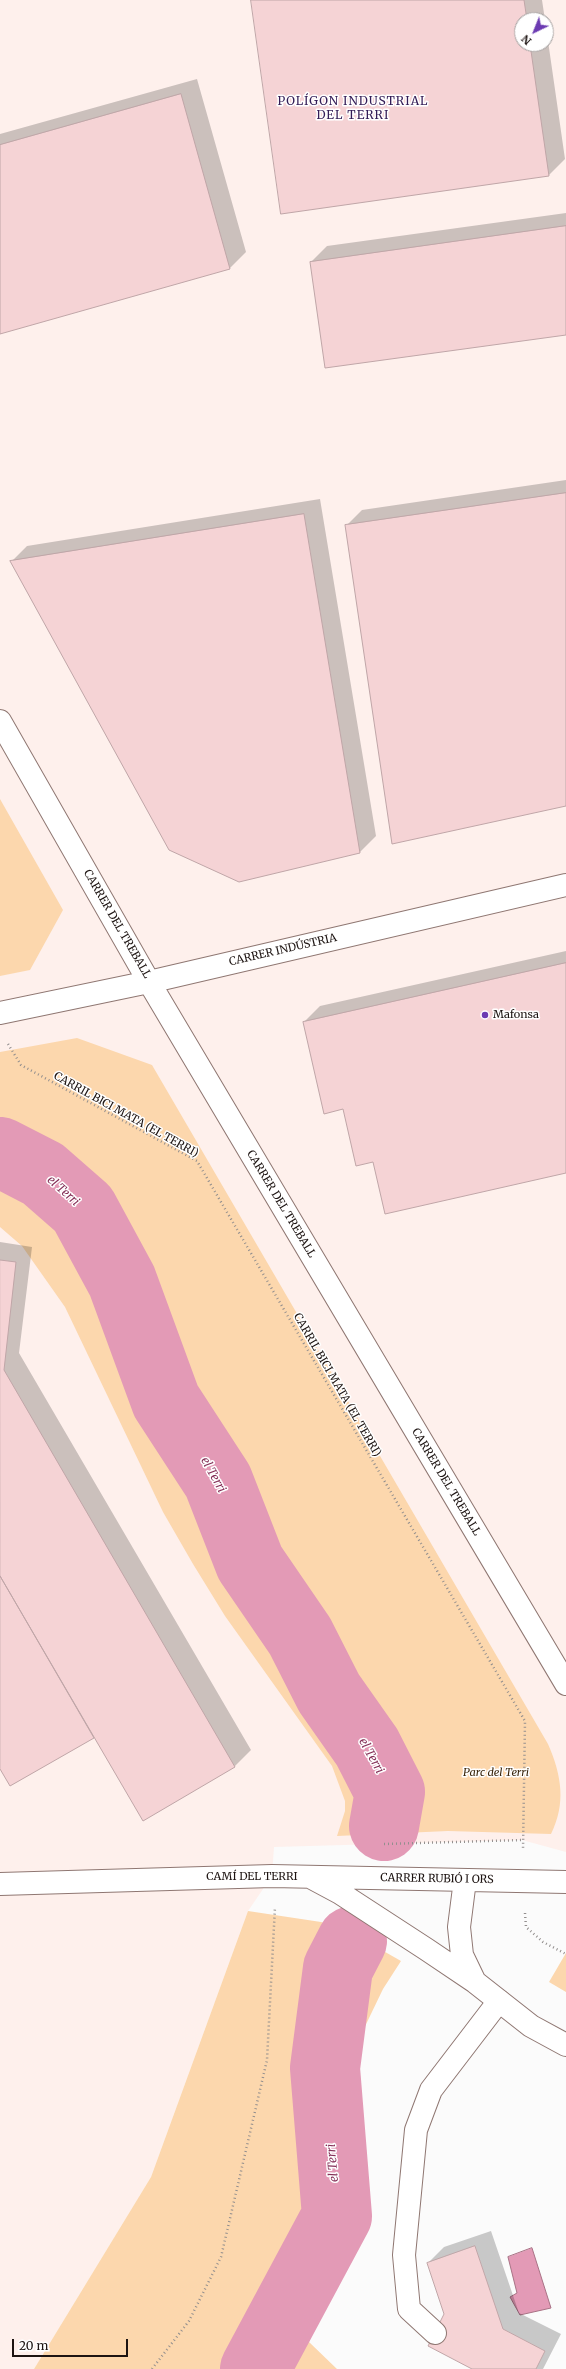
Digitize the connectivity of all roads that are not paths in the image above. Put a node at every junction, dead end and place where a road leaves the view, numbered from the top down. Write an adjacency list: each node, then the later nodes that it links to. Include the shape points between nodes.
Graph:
1 (0, 721): 3 (street, CARRER DEL TREBALL)
2 (566, 885): 3 (street, CARRER INDÚSTRIA)
3 (149, 982): 4 (street, CARRER INDÚSTRIA); 5 (street, CARRER DEL TREBALL)
4 (0, 1013)
5 (566, 1684)
6 (308, 1877): 7 (street, CARRER RUBIÓ I ORS); 9 (street, CAMÍ DEL TERRI); 10 (street, CAMÍ DEL TERRI, via 340,1894)
7 (465, 1880): 8 (street, CARRER RUBIÓ I ORS); 10 (street, CAMÍ DEL TERRI, via 460,1934 462,1955)
8 (566, 1882)
9 (0, 1884)
10 (475, 1982): 11 (street, CAMÍ DEL TERRI)
11 (499, 2001): 12 (street, CAMÍ DEL TERRI, via 531,2026); 13 (street, via 431,2090 416,2130 404,2262 409,2309)
12 (566, 2045)
13 (435, 2333)

